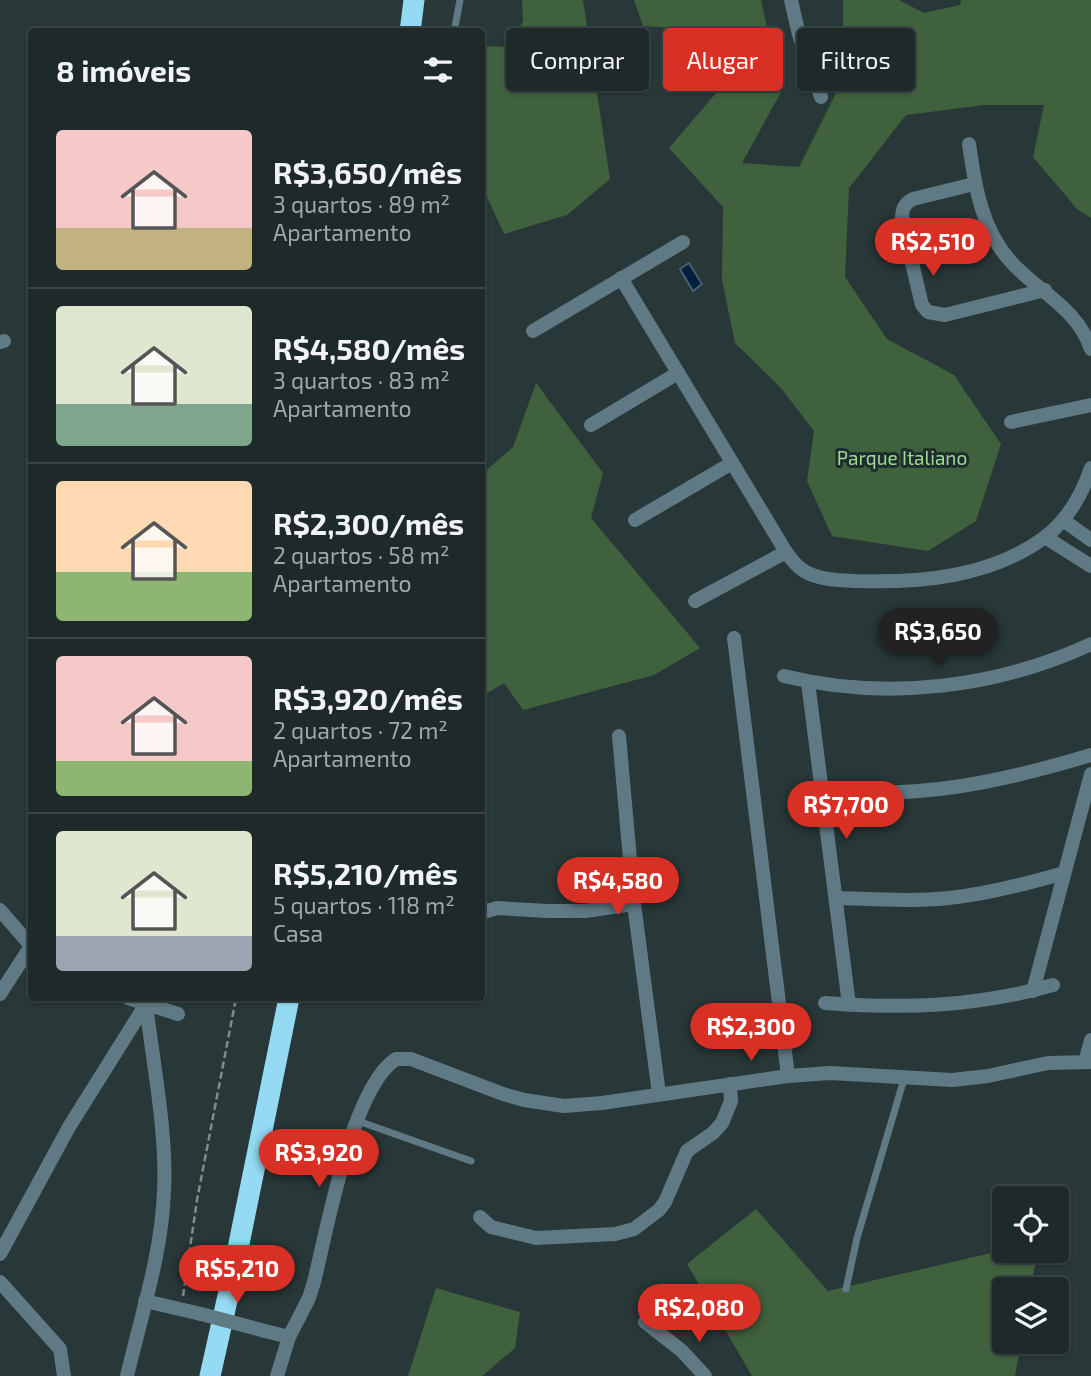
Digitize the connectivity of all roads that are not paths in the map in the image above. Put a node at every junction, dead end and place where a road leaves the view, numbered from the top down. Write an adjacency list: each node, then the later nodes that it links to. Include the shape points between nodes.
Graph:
1 (414, 0): 4 (highway)
2 (460, 0): 5 (lane)
3 (791, 0): 6 (street)
4 (410, 28)
5 (455, 28)
6 (821, 97)
7 (969, 145): 8 (street)
8 (974, 184): 11 (street, via 1001,249); 11 (street, via 905,203 902,221 922,305 928,312 945,315)
9 (683, 242): 10 (street)
10 (621, 278): 12 (street); 14 (street)
11 (1045, 290): 13 (street, via 1080,326)
12 (533, 331)
13 (1091, 349)
14 (678, 373): 17 (street); 18 (street)
15 (1091, 405): 16 (street)
16 (1011, 422)
17 (591, 425)
18 (732, 463): 20 (street); 24 (street)
19 (1091, 468): 21 (street)
20 (635, 520)
21 (1063, 520): 22 (street); 23 (street)
22 (1045, 537): 24 (street, via 993,564 942,577 882,582 826,578 802,570); 25 (street)
23 (1091, 540)
24 (786, 552): 26 (street)
25 (1091, 566)
26 (695, 601)
27 (734, 638): 53 (street)
28 (1091, 644): 30 (street, via 1019,671 950,684 881,689)
29 (784, 676): 30 (street)
30 (808, 682): 34 (street)
31 (619, 736): 37 (street)
32 (1091, 755): 34 (street, via 1022,775 940,790 888,794)
33 (1091, 774): 35 (street)
34 (822, 791): 36 (street)
35 (1064, 873): 36 (street, via 948,898); 43 (street)
36 (836, 898): 49 (street)
37 (634, 904): 39 (street, via 585,911); 56 (street)
38 (0, 910): 40 (street)
39 (485, 910)
40 (28, 943)
41 (28, 951): 44 (street)
42 (1053, 985): 43 (street)
43 (1033, 991): 49 (street, via 955,1004)
44 (0, 994)
45 (137, 1001): 48 (street)
46 (288, 1001): 68 (highway)
47 (825, 1003): 49 (street)
48 (146, 1004): 50 (street); 60 (street, via 69,1127); 63 (street, via 164,1161 161,1222)
49 (849, 1005)
50 (178, 1014)
51 (1091, 1040): 52 (street)
52 (1088, 1062): 54 (street, via 1048,1063 952,1080)
53 (788, 1076): 54 (street, via 830,1073); 55 (street)
54 (904, 1079): 62 (lane)
55 (730, 1084): 56 (street); 59 (street, via 731,1101 722,1123 687,1151 665,1202 634,1229 536,1238 491,1227)
56 (659, 1094): 57 (street, via 584,1105 544,1104 503,1094 411,1059 396,1059 382,1071)
57 (358, 1121): 58 (lane); 65 (street, via 309,1298)
58 (471, 1161)
59 (480, 1217)
60 (0, 1254)
61 (0, 1282): 66 (street, via 60,1349)
62 (846, 1289)
63 (145, 1301): 65 (street, bridge); 67 (street)
64 (645, 1322): 70 (street)
65 (289, 1337): 69 (street)
66 (64, 1376)
67 (127, 1376)
68 (210, 1376)
69 (277, 1376)
70 (705, 1376)

